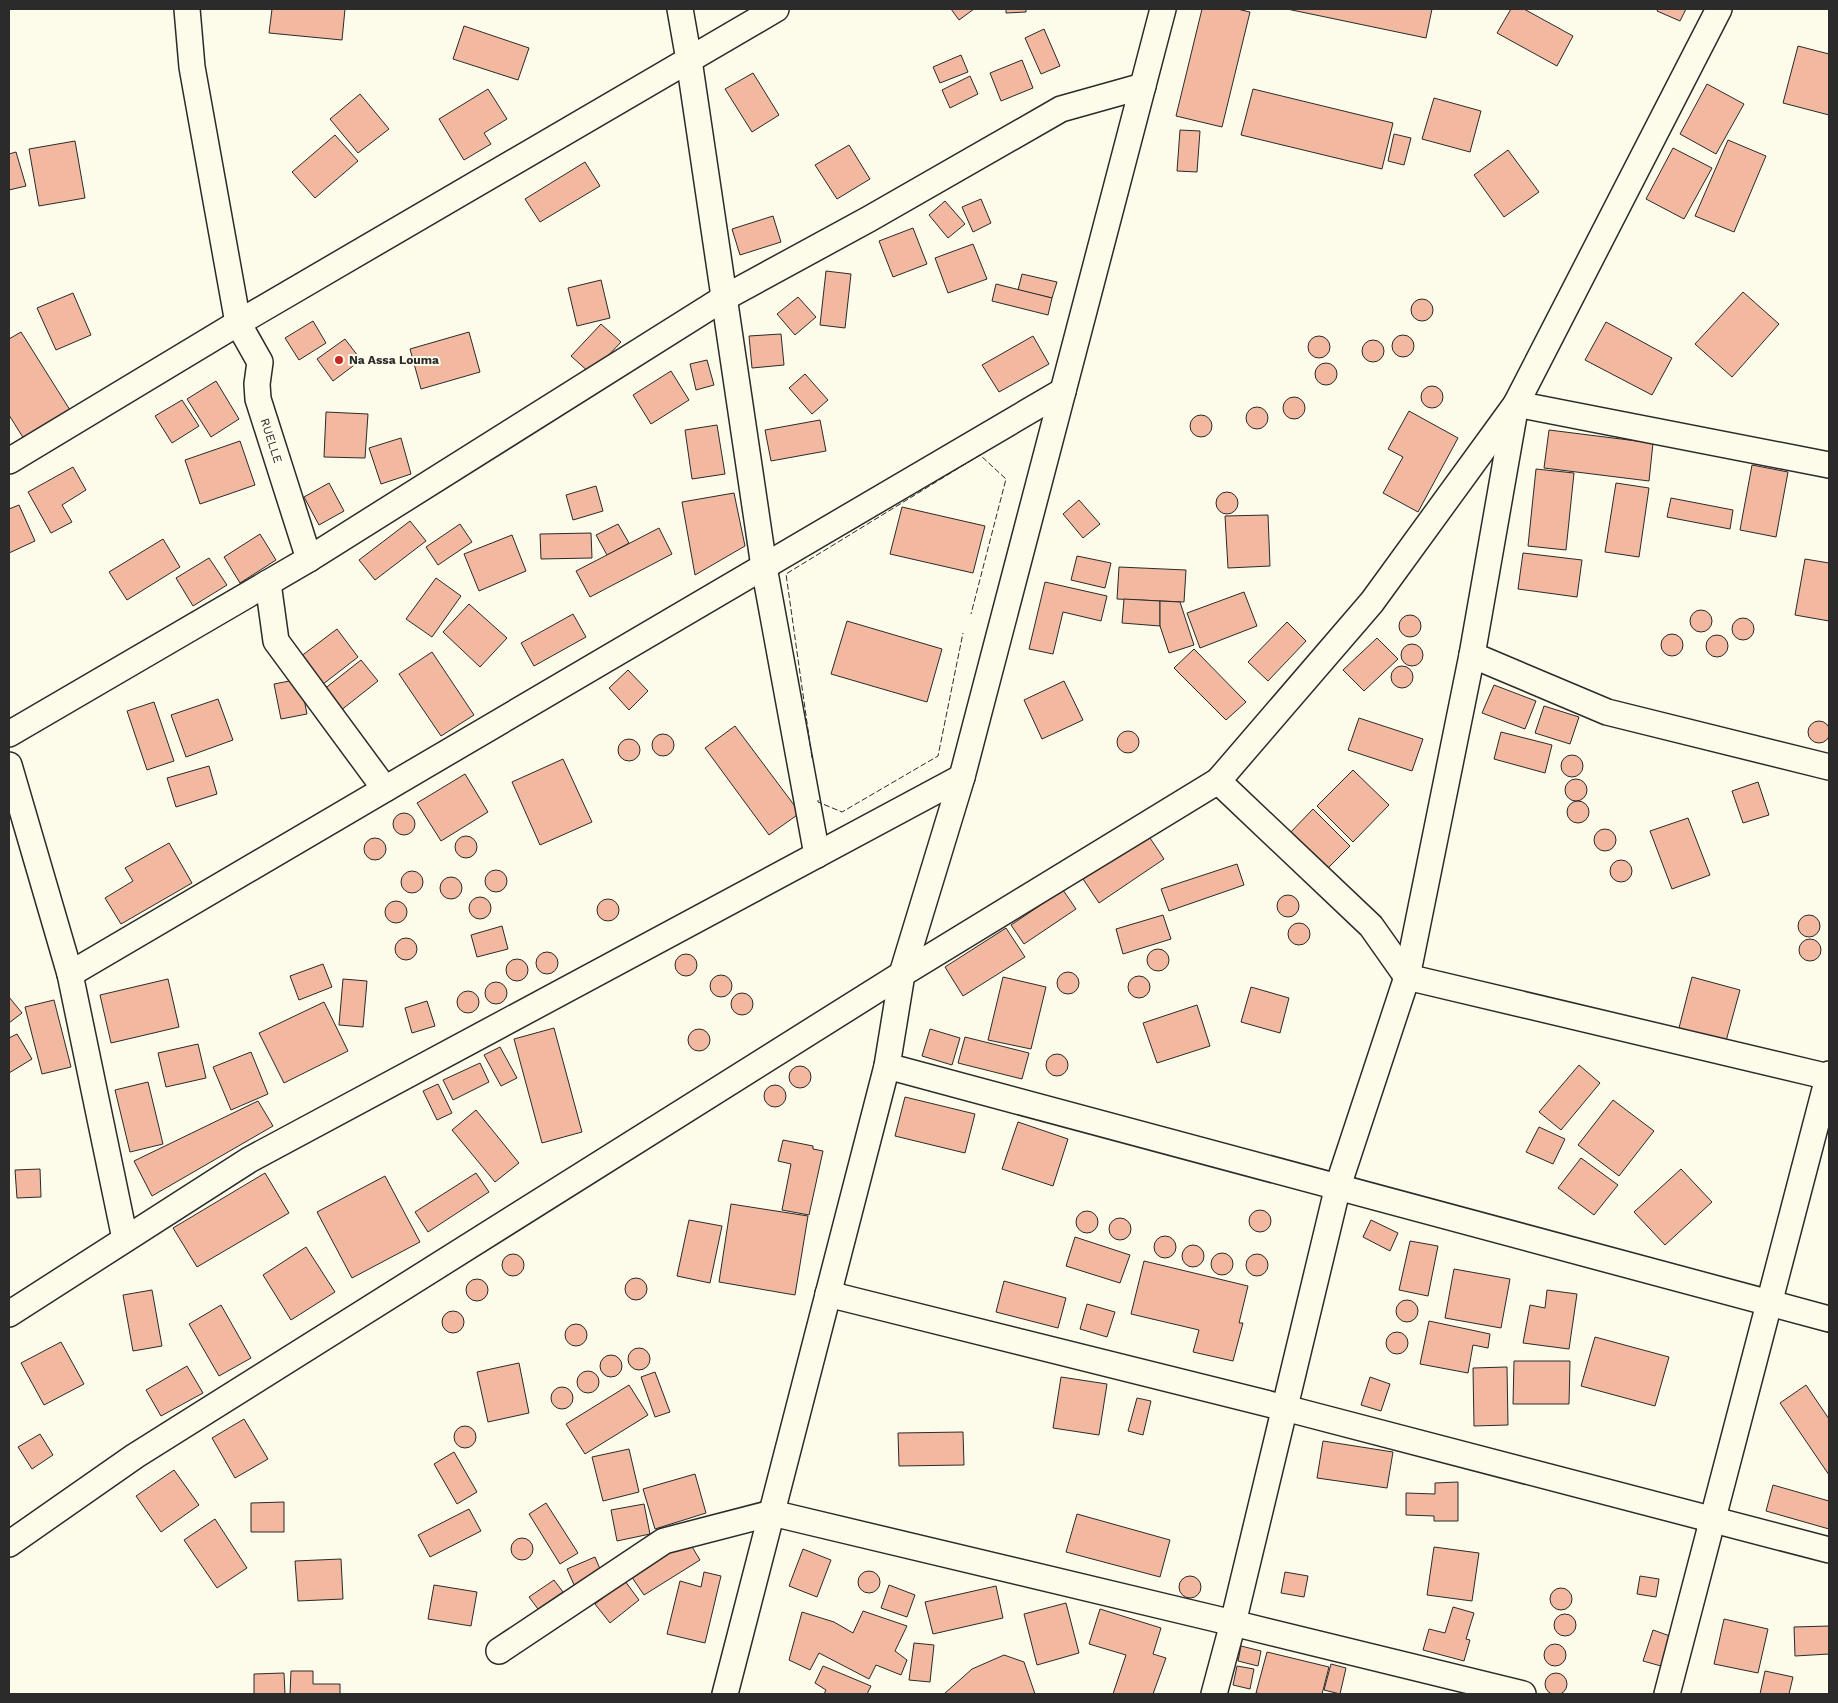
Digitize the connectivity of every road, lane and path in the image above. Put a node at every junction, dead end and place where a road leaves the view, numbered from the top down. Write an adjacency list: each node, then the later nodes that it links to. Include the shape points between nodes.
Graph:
1 (187, 9): 9 (street, RUELLE, via 192,67)
2 (680, 9): 6 (street)
3 (776, 9): 6 (street)
4 (1163, 9): 7 (street)
5 (1719, 9): 11 (street)
6 (689, 60): 8 (street); 9 (street)
7 (1142, 86): 8 (street, via 1061,109 869,220); 10 (street)
8 (724, 298): 14 (street); 15 (street)
9 (238, 323): 12 (street); 14 (street, RUELLE, via 260,362 258,399)
10 (1063, 391): 15 (street); 21 (street)
11 (1516, 404): 13 (street); 17 (street); 22 (street, via 1372,602)
12 (9, 461)
13 (1829, 465)
14 (309, 559): 16 (street)
15 (764, 566): 23 (street); 24 (street)
16 (268, 583): 18 (street); 23 (street, via 276,641)
17 (1472, 655): 20 (street, via 1606,712); 27 (street)
18 (9, 734)
19 (9, 765): 25 (street)
20 (1829, 767)
21 (962, 777): 24 (street); 26 (street)
22 (1218, 781): 26 (street); 27 (street, via 1371,926)
23 (385, 789): 25 (street)
24 (817, 855): 31 (street, via 249,1160)
25 (70, 974): 31 (street)
26 (902, 974): 28 (street); 39 (street, via 134,1456)
27 (1407, 977): 29 (street); 30 (street)
28 (887, 1066): 30 (street); 32 (street)
29 (1829, 1076): 33 (street)
30 (1338, 1186): 33 (street); 36 (street)
31 (125, 1239): 34 (street)
32 (828, 1294): 36 (street); 37 (street)
33 (1769, 1302): 35 (street); 38 (street)
34 (9, 1314)
35 (1829, 1318)
36 (1285, 1408): 38 (street); 41 (street)
37 (772, 1513): 41 (street); 42 (street, via 664,1541); 43 (street)
38 (1712, 1520): 40 (street); 46 (street)
39 (9, 1544)
40 (1829, 1550)
41 (1233, 1623): 44 (street); 45 (street)
42 (499, 1651)
43 (725, 1694)
44 (1214, 1694)
45 (1524, 1694)
46 (1667, 1694)

